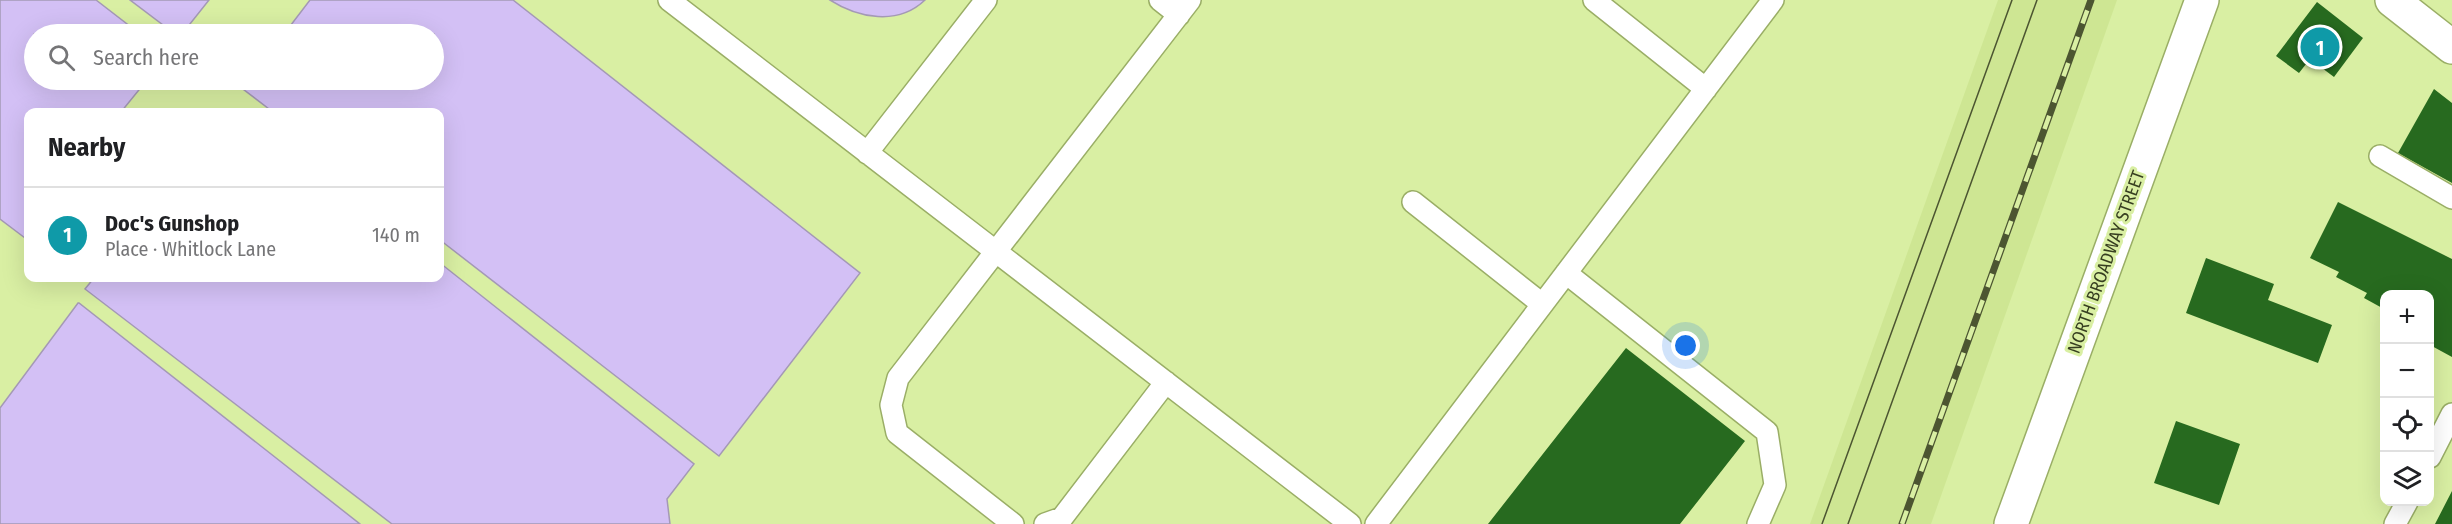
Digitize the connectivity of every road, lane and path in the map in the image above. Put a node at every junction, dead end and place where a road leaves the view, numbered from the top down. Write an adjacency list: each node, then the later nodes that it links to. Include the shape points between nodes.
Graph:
1 (669, 0): 11 (lane)
2 (986, 0): 11 (lane)
3 (1160, 0): 8 (lane)
4 (1594, 0): 10 (lane)
5 (1773, 0): 10 (lane)
6 (2202, 0): 27 (street, NORTH BROADWAY STREET)
7 (2392, 0): 9 (street)
8 (1184, 7): 15 (lane)
9 (2452, 47)
10 (1706, 89): 16 (lane)
11 (867, 153): 15 (lane)
12 (2380, 156): 13 (lane)
13 (2452, 198)
14 (1413, 202): 17 (lane)
15 (995, 251): 18 (lane); 22 (lane, via 898,378 891,405 897,433)
16 (1566, 273): 17 (lane); 26 (lane, via 1767,432 1775,484)
17 (1542, 304): 25 (lane)
18 (1166, 382): 23 (lane, via 1062,518); 24 (lane)
19 (2452, 414): 20 (lane)
20 (2433, 452)
21 (2404, 506): 28 (lane)
22 (1013, 524)
23 (1045, 524)
24 (1350, 524)
25 (1376, 524)
26 (1758, 524)
27 (2011, 524)
28 (2395, 524)

